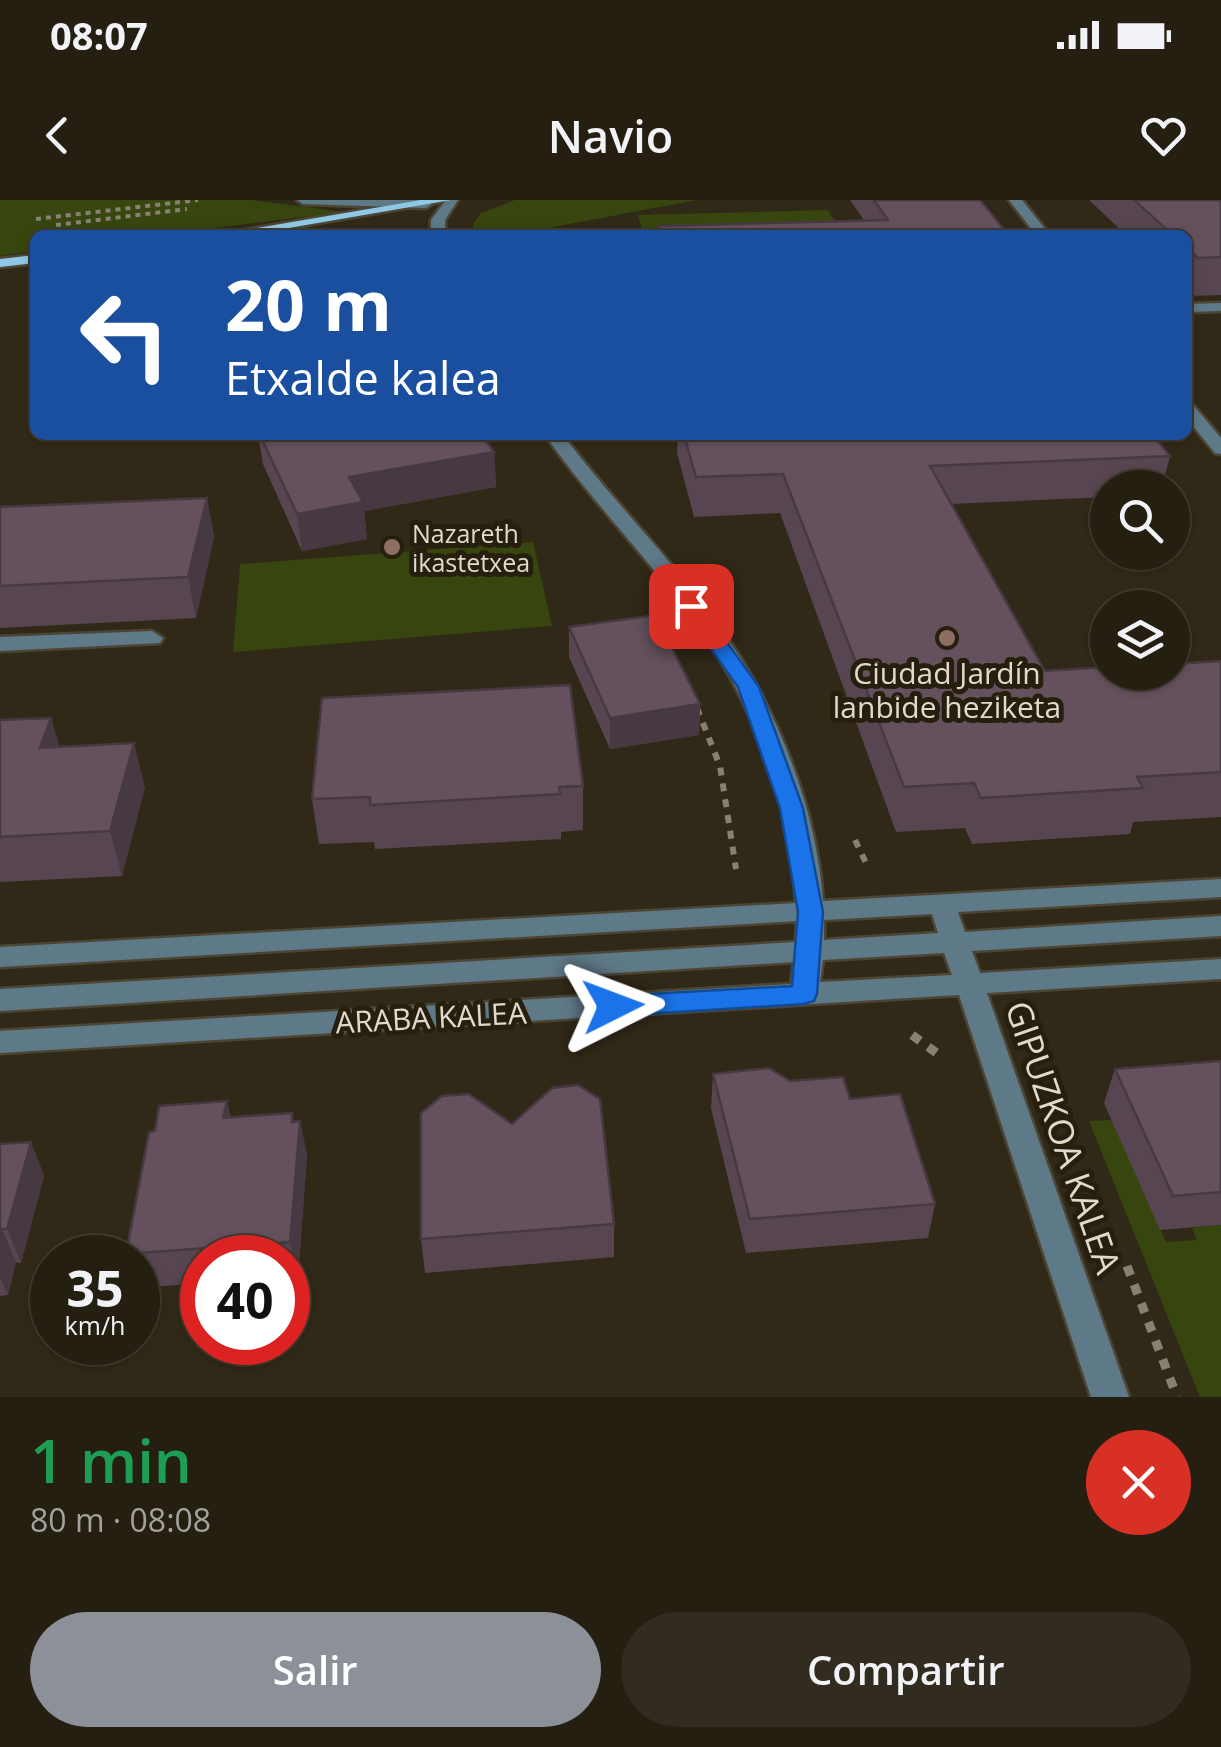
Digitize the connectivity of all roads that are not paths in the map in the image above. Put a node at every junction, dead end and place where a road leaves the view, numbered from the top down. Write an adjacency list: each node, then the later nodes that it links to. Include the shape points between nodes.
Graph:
1 (303, 200): 4 (street)
2 (448, 200): 4 (main road); 6 (street)
3 (1015, 200): 7 (street)
4 (426, 204): 5 (main road)
5 (256, 230)
6 (438, 230)
7 (1039, 230)
8 (30, 260): 9 (main road)
9 (0, 264)
10 (1221, 307): 11 (street)
11 (1192, 308)
12 (1192, 415): 14 (street)
13 (558, 440): 19 (street, via 716,636 749,687 791,808)
14 (1221, 449)
15 (152, 638): 16 (street)
16 (0, 644)
17 (1221, 888): 18 (street)
18 (942, 904): 19 (street); 21 (street, GIPUZKOA KALEA)
19 (810, 912): 22 (street); 23 (street)
20 (1221, 926): 21 (street, ARABA KALEA)
21 (955, 942): 22 (street, ARABA KALEA); 25 (street, GIPUZKOA KALEA)
22 (810, 951): 26 (street); 27 (street, ARABA KALEA)
23 (0, 957)
24 (1221, 968): 25 (street, ARABA KALEA)
25 (969, 984): 26 (street, ARABA KALEA); 29 (street, GIPUZKOA KALEA)
26 (804, 994): 28 (street, ARABA KALEA)
27 (0, 1000)
28 (0, 1042)
29 (1110, 1397)

